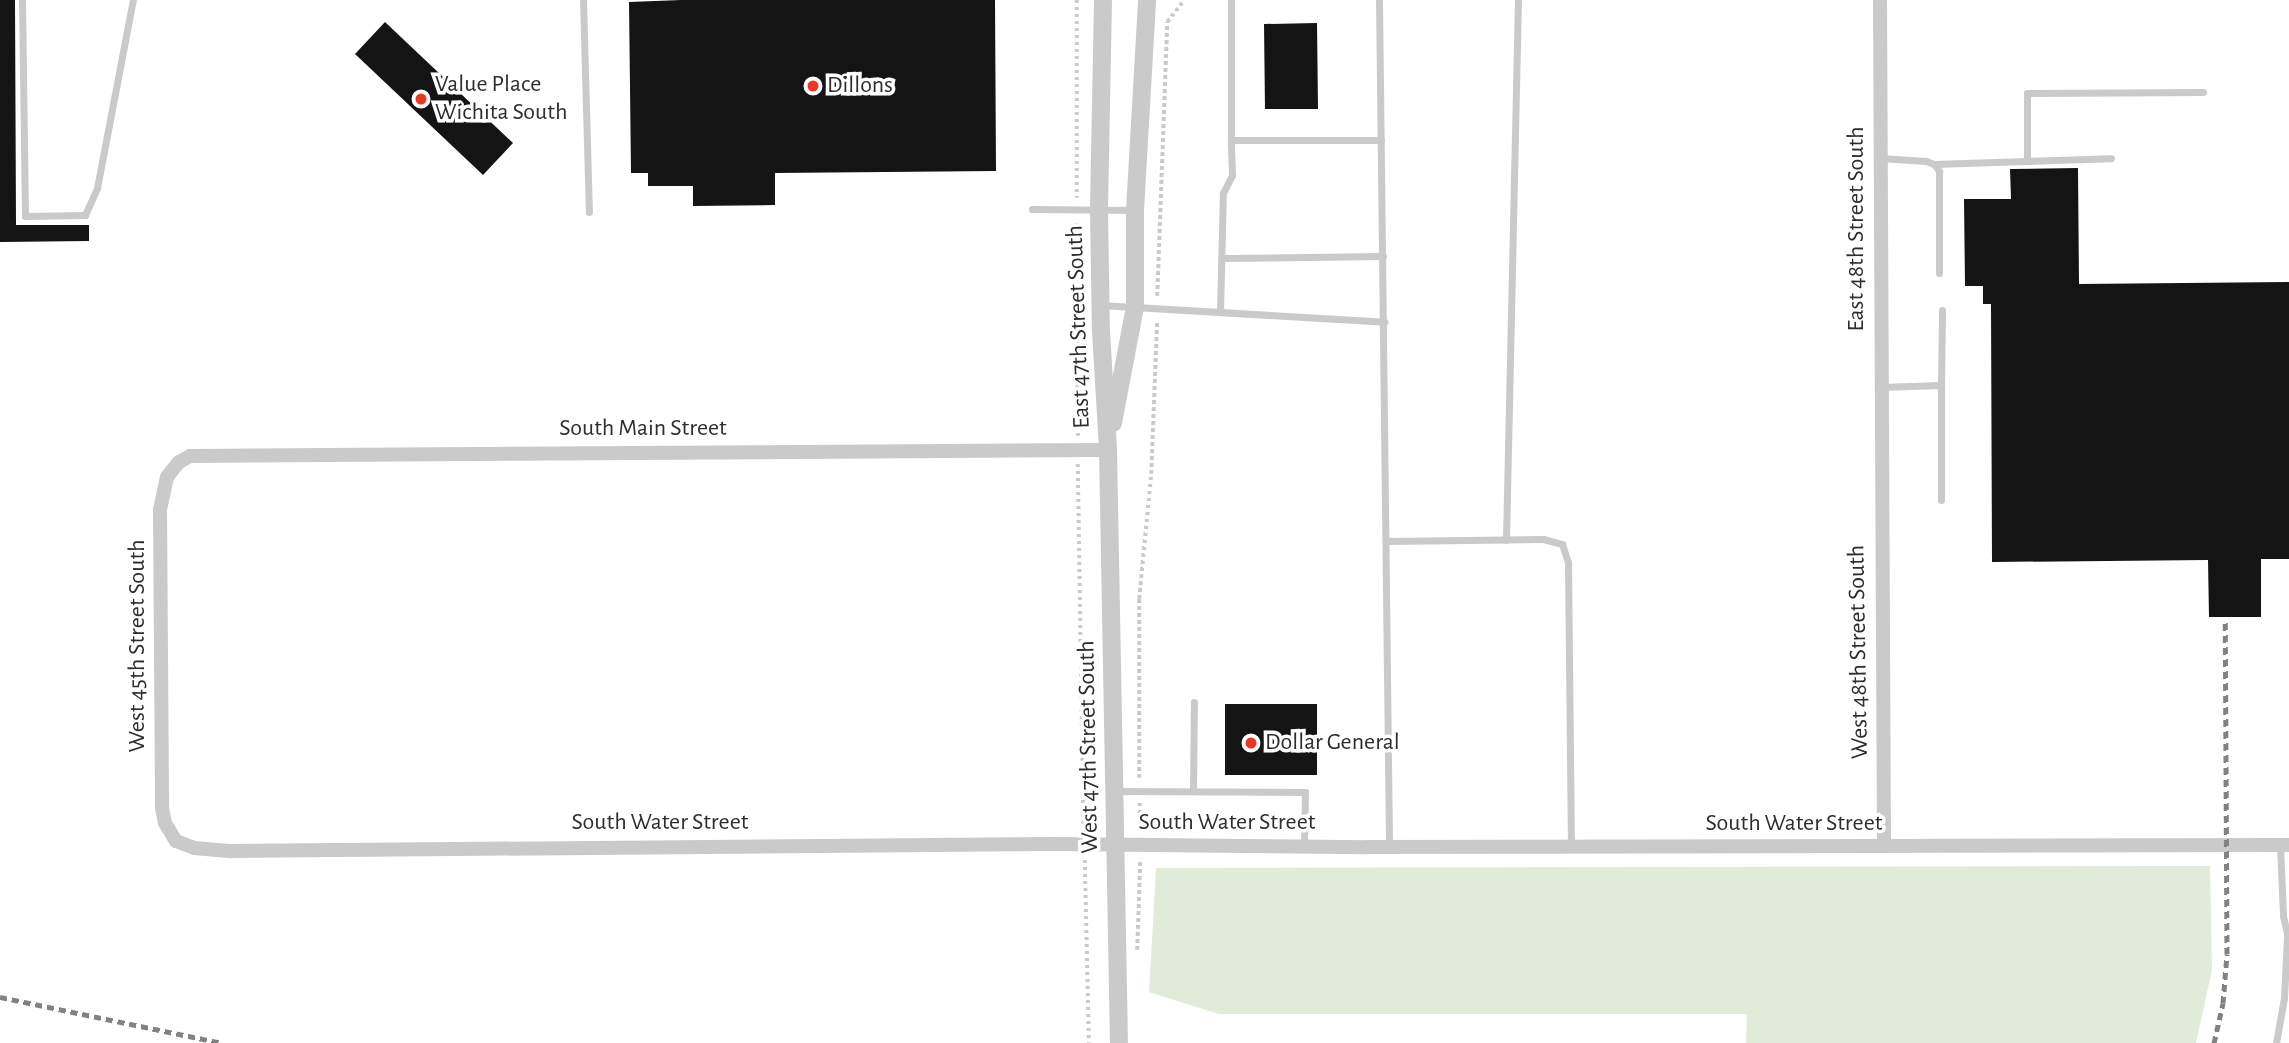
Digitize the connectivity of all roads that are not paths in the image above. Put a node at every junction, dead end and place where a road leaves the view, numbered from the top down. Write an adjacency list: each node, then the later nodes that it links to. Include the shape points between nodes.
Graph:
1 (22, 0): 2 (lane, via 25,216 85,215 97,188)
2 (133, 0)
3 (583, 0): 20 (lane)
4 (1104, 0): 18 (street, East 47th Street South)
5 (1147, 0): 19 (street, East 47th Street South)
6 (1231, 0): 11 (lane)
7 (1379, 0): 12 (lane)
8 (1518, 0): 35 (lane)
9 (1880, 0): 13 (street, East 48th Street South)
10 (2203, 92): 15 (lane, via 2027,93)
11 (1231, 140): 12 (lane); 22 (lane, via 1232,175 1223,193)
12 (1381, 140): 21 (lane)
13 (1880, 158): 16 (lane); 30 (street, East 48th Street South)
14 (2111, 158): 15 (lane)
15 (2027, 161): 16 (lane)
16 (1934, 163): 23 (lane, via 1939,172)
17 (1032, 209): 18 (lane)
18 (1100, 209): 19 (lane); 24 (street, East 47th Street South)
19 (1135, 209): 25 (street, East 47th Street South)
20 (589, 212)
21 (1383, 257): 22 (lane); 28 (lane)
22 (1221, 258): 27 (lane)
23 (1939, 273)
24 (1101, 305): 25 (lane); 31 (street, East 47th Street South)
25 (1135, 307): 27 (lane); 31 (street, East 47th Street South)
26 (1942, 310): 29 (lane)
27 (1220, 312): 28 (lane)
28 (1384, 322): 36 (lane)
29 (1941, 385): 30 (lane); 34 (lane)
30 (1880, 387): 32 (street, East 48th Street South)
31 (1108, 450): 33 (street, South Main Street, via 202,454); 38 (street, West 47th Street South)
32 (1880, 458): 44 (street, West 48th Street South)
33 (179, 461): 40 (street, West 45th Street South, via 167,477 160,509 162,808)
34 (1941, 500)
35 (1506, 540): 36 (lane); 46 (lane, via 1543,539 1562,544 1568,563)
36 (1386, 541): 45 (lane)
37 (1194, 702): 39 (lane)
38 (1115, 791): 39 (lane); 42 (street, West 47th Street South)
39 (1193, 791): 43 (lane, via 1305,792)
40 (170, 834): 42 (street, South Water Street, via 194,848 232,851)
41 (2284, 845): 44 (street, South Water Street); 47 (lane)
42 (1116, 846): 43 (street, South Water Street); 48 (street, West 47th Street South)
43 (1304, 846): 45 (street, South Water Street)
44 (1884, 846): 46 (street, South Water Street)
45 (1389, 847): 46 (street, South Water Street)
46 (1571, 847)
47 (2288, 937): 49 (lane)
48 (1119, 1043)
49 (2276, 1043)

